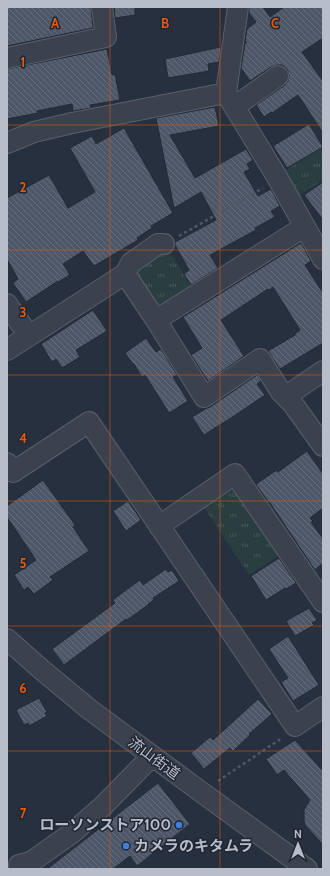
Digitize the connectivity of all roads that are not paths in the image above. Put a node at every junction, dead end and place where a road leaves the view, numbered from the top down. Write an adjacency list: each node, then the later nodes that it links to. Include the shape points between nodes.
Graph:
1 (102, 7): 3 (street, via 106,37)
2 (238, 7): 5 (street)
3 (7, 58)
4 (278, 76): 5 (street)
5 (230, 100): 6 (street, via 72,123 34,132); 7 (street)
6 (7, 143)
7 (304, 226): 9 (street); 12 (street)
8 (164, 244): 10 (street, via 158,244 132,263)
9 (322, 255)
10 (124, 274): 12 (street); 13 (street)
11 (7, 304): 13 (street)
12 (156, 320): 16 (street, via 204,397 260,359)
13 (29, 336): 14 (street)
14 (7, 350)
15 (323, 371): 16 (street)
16 (286, 396): 17 (street)
17 (323, 446)
18 (7, 463): 19 (street, via 13,472 89,422)
19 (159, 526): 20 (street, via 235,474); 22 (street, via 295,726)
20 (323, 602)
21 (7, 639): 23 (street, 流山街道, via 89,709)
22 (323, 707)
23 (152, 756): 24 (street, via 103,806 72,833 31,862); 25 (street, 流山街道)
24 (19, 865)
25 (307, 869)

